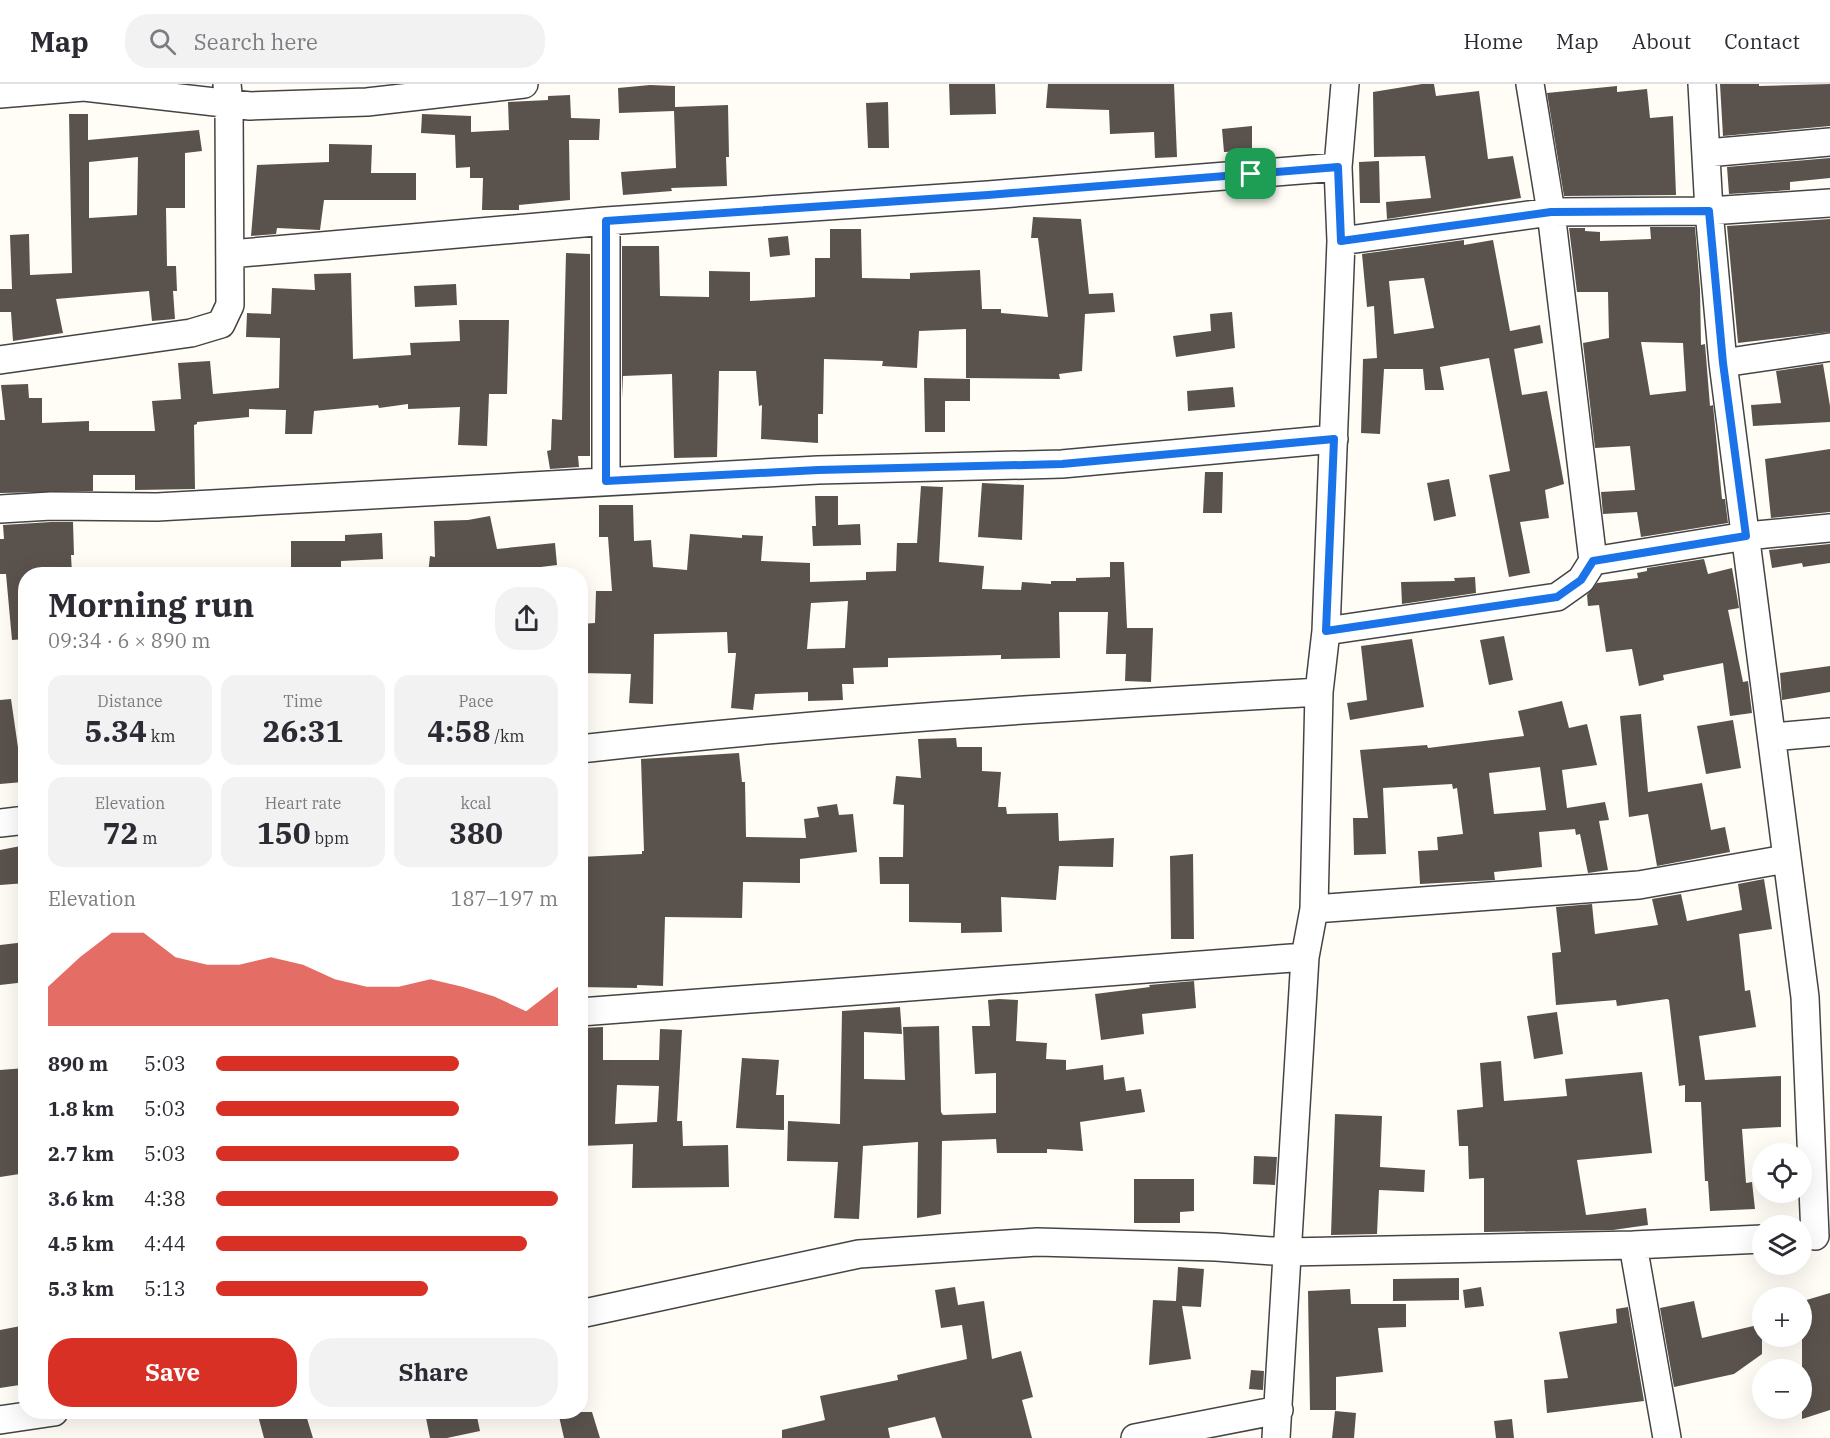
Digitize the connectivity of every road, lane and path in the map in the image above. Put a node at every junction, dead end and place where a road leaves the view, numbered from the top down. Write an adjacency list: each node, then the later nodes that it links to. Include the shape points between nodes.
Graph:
1 (524, 84): 5 (street)
2 (1345, 84): 10 (street)
3 (1530, 84): 13 (street)
4 (1702, 84): 9 (street)
5 (415, 90): 7 (street, via 367,102)
6 (0, 94): 7 (street, via 84,87)
7 (228, 94): 16 (street)
8 (1830, 142): 9 (street)
9 (1707, 153): 12 (street)
10 (1338, 167): 14 (street); 15 (street)
11 (1830, 203): 12 (street)
12 (1709, 211): 13 (street); 19 (street)
13 (1551, 212): 15 (street); 25 (street)
14 (606, 221): 16 (street); 21 (street)
15 (1341, 241): 20 (street)
16 (230, 254): 18 (street, via 230,305 221,324 191,333)
17 (1830, 347): 19 (street)
18 (0, 360)
19 (1723, 363): 24 (street)
20 (1334, 439): 21 (street, via 1062,464 818,470); 26 (street)
21 (606, 481): 22 (street, via 169,506)
22 (0, 509)
23 (1830, 528): 24 (street)
24 (1746, 536): 25 (street); 29 (street)
25 (1593, 561): 26 (street, via 1581,580 1557,597)
26 (1326, 631): 27 (street)
27 (1319, 692): 30 (street, via 998,711); 34 (street)
28 (1830, 732): 29 (street)
29 (1773, 737): 33 (street)
30 (588, 748)
31 (18, 821): 32 (street)
32 (0, 823)
33 (1786, 859): 34 (street, via 1639,885); 37 (street, via 1805,997)
34 (1314, 909): 35 (street)
35 (1305, 957): 36 (street); 40 (street)
36 (588, 1011)
37 (1815, 1236)
38 (1752, 1239): 39 (street)
39 (1633, 1245): 40 (street); 47 (street)
40 (1287, 1252): 41 (street, via 1037,1242 859,1254); 42 (street)
41 (588, 1312)
42 (1278, 1410): 45 (street); 46 (street)
43 (18, 1417): 44 (street)
44 (0, 1420)
45 (1135, 1438)
46 (1276, 1438)
47 (1667, 1438)

